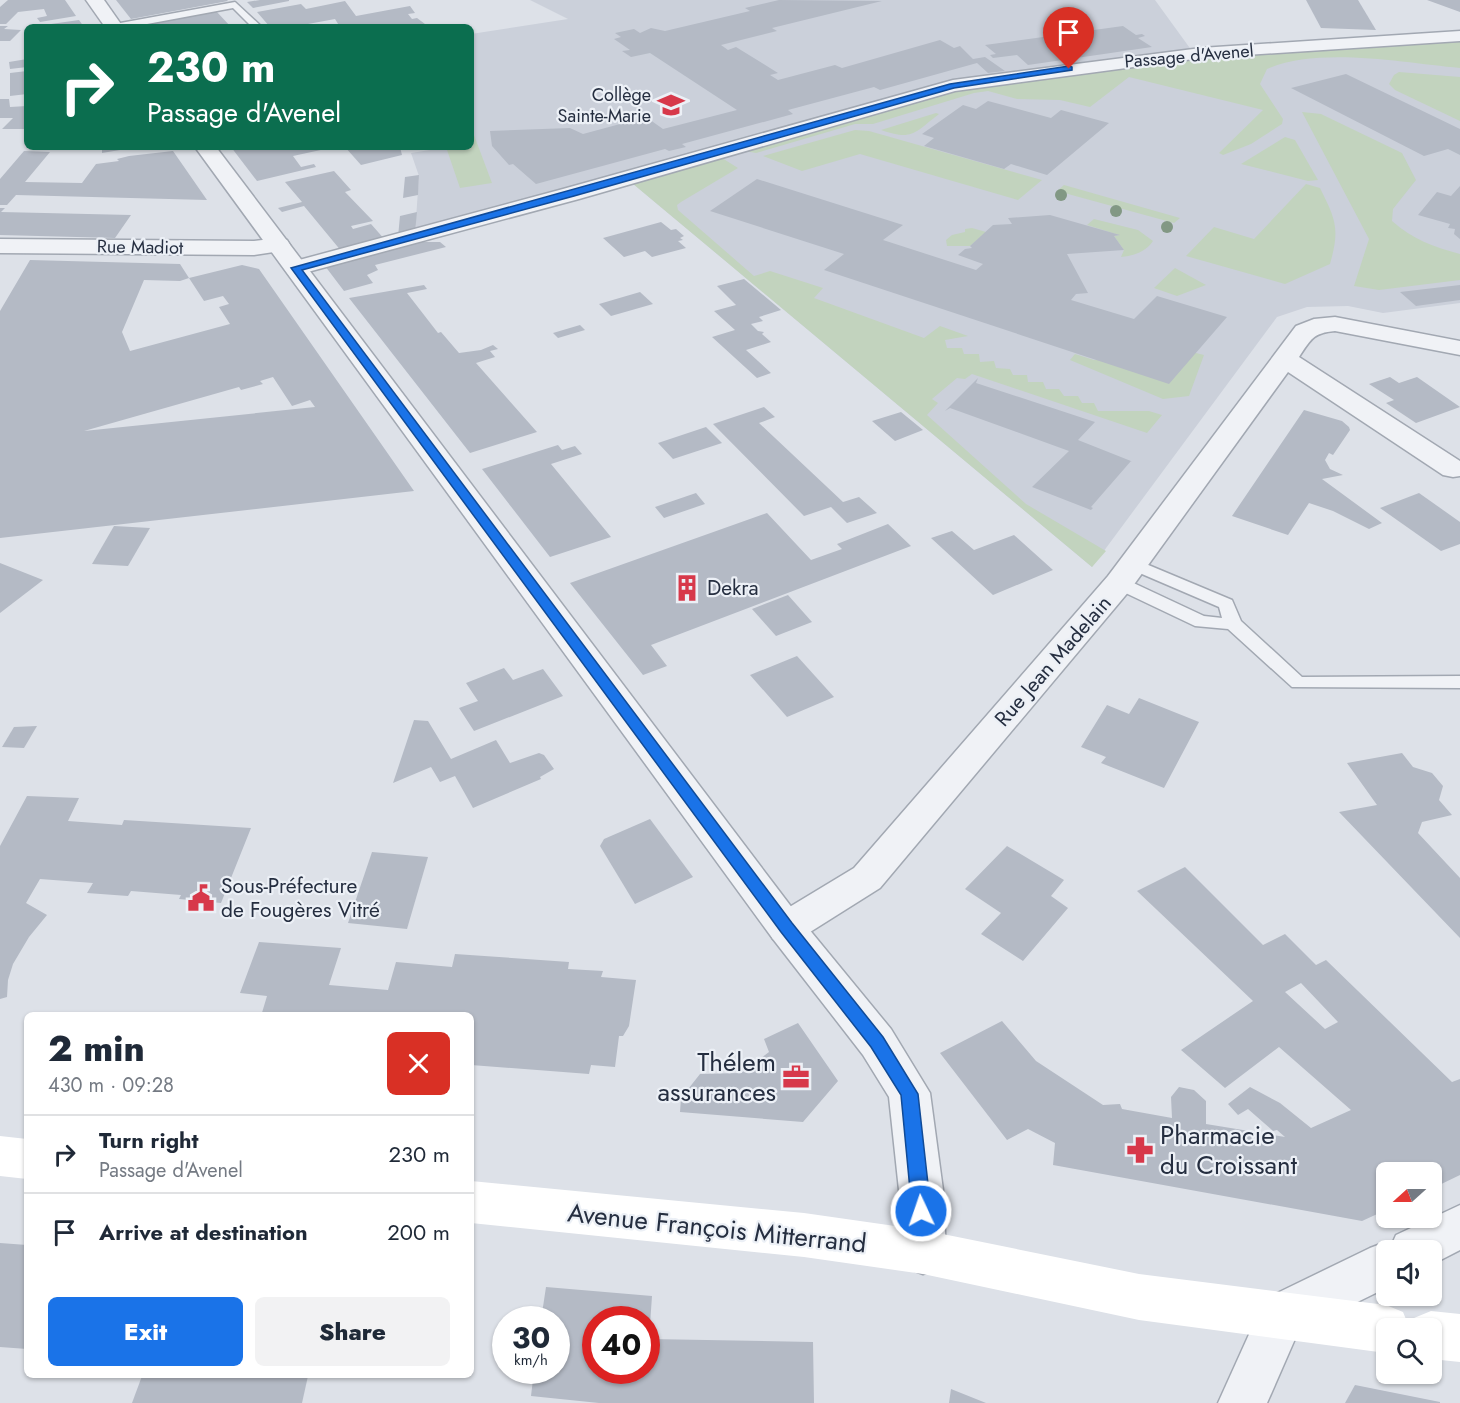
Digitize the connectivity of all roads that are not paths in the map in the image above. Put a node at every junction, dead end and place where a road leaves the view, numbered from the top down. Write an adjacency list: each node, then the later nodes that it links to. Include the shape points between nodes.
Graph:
1 (95, 0): 2 (street)
2 (112, 24)
3 (130, 24): 4 (lane, via 235,5)
4 (254, 24)
5 (1460, 36): 8 (street, Passage d'Avenel, via 1201,53 972,82)
6 (207, 150): 8 (street)
7 (3, 251): 8 (street, Rue Madiot, via 254,248)
8 (288, 257): 15 (street)
9 (1460, 348): 10 (street, Rue Jean Madelain, via 1335,324 1305,331)
10 (1285, 359): 11 (street); 12 (street, Rue Jean Madelain)
11 (1453, 469)
12 (1126, 574): 13 (lane, via 1201,622); 13 (lane, via 1226,604); 15 (street, Rue Jean Madelain, via 867,878)
13 (1233, 624): 14 (lane, via 1298,683)
14 (1460, 682)
15 (786, 928): 21 (street, via 877,1042 909,1094 921,1190)
16 (0, 1156): 17 (main road)
17 (24, 1159)
18 (474, 1202): 21 (main road, Avenue François Mitterrand, via 804,1235)
19 (1460, 1227): 20 (street)
20 (1434, 1240)
21 (923, 1252): 23 (main road, Avenue François Mitterrand, via 1139,1297)
22 (1376, 1269): 23 (street)
23 (1281, 1316): 24 (main road, Avenue François Mitterrand); 27 (street)
24 (1376, 1328)
25 (1442, 1336): 26 (main road)
26 (1460, 1338)
27 (1242, 1403)

